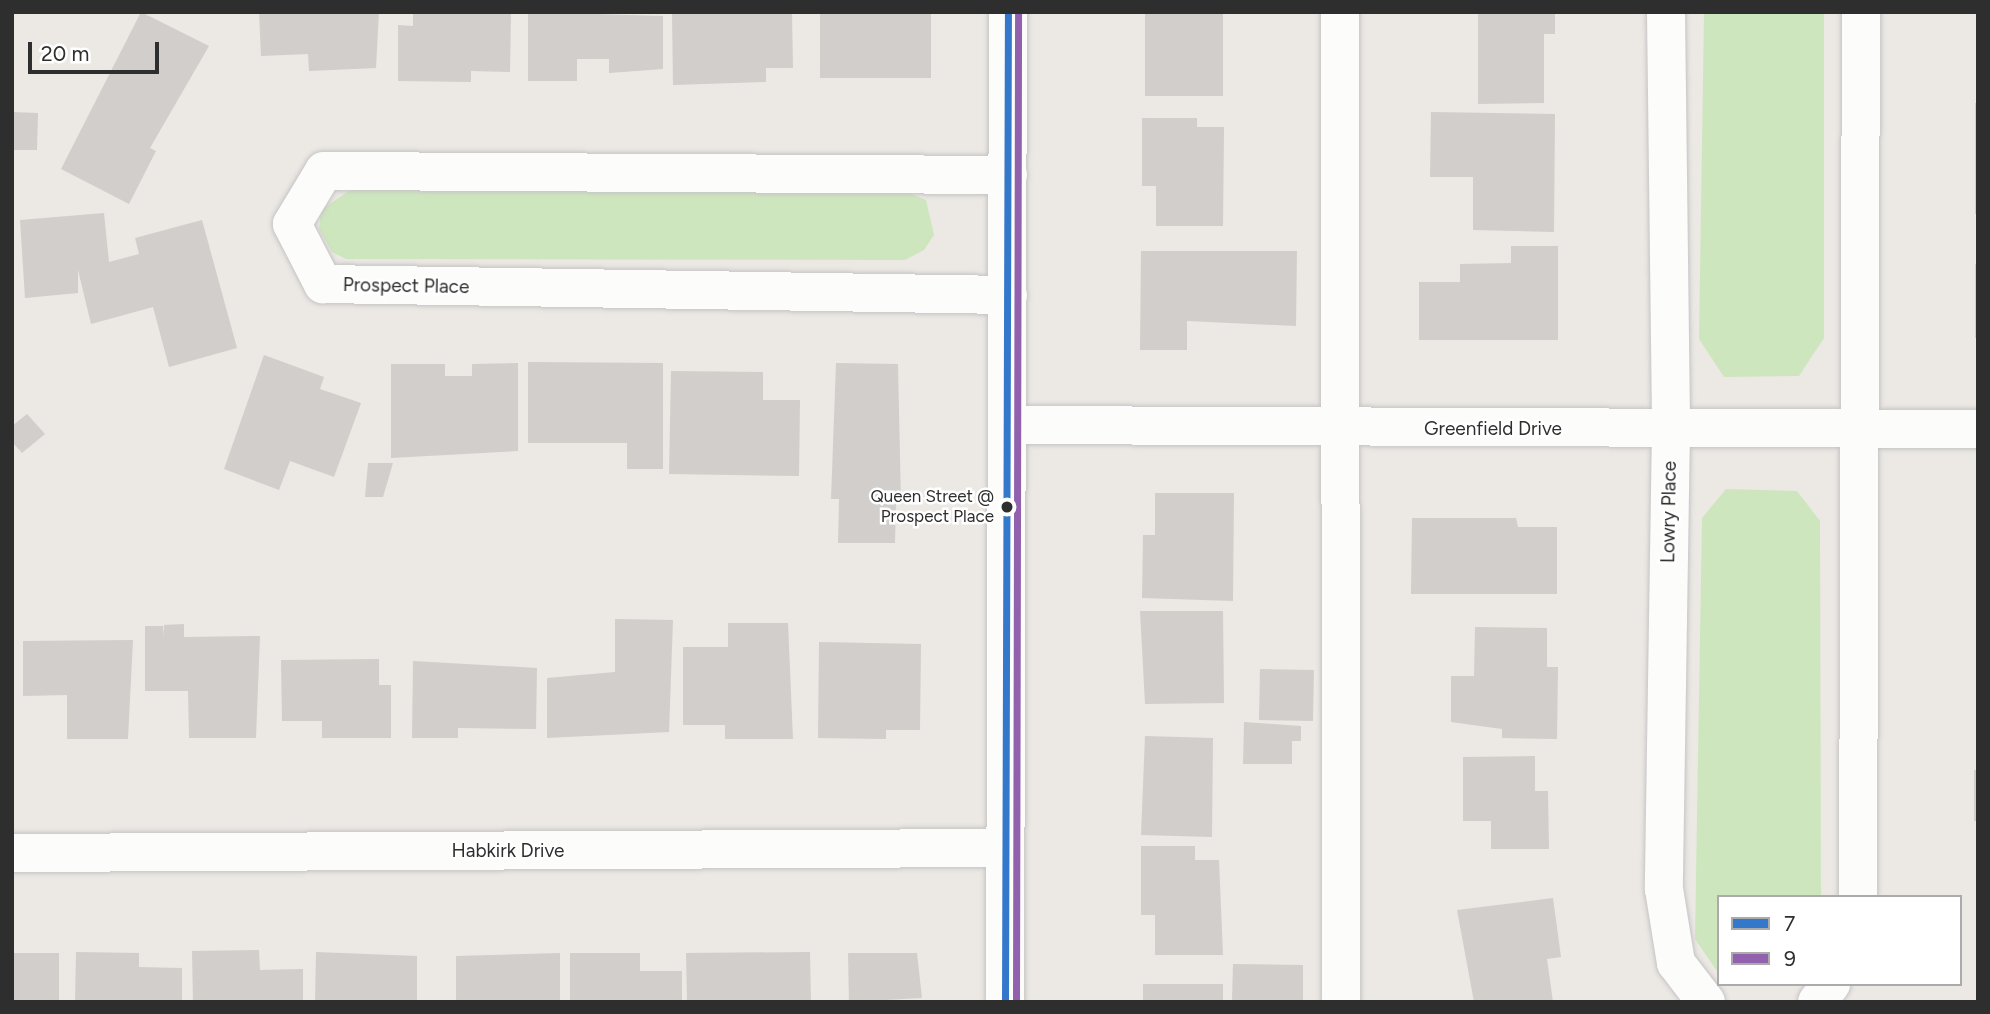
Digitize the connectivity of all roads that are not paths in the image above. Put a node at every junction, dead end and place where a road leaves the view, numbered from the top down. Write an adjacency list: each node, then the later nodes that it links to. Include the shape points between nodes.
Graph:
1 (1008, 12): 5 (street)
2 (1340, 12): 8 (street)
3 (1666, 12): 9 (street, Lowry Place)
4 (1861, 12): 10 (street)
5 (1008, 175): 6 (street); 6 (street, Prospect Place, via 324,171 292,224 323,284)
6 (1008, 295): 7 (street)
7 (1009, 425): 8 (street, Greenfield Drive); 12 (street)
8 (1342, 429): 9 (street, Greenfield Drive); 17 (street)
9 (1671, 429): 10 (street, Greenfield Drive); 18 (street, Lowry Place, via 1664,889 1676,963)
10 (1863, 429): 11 (street, Greenfield Drive); 14 (street)
11 (1978, 429)
12 (1004, 848): 13 (street, Habkirk Drive); 16 (street)
13 (12, 853)
14 (1858, 895)
15 (1829, 986): 19 (street)
16 (1005, 1002)
17 (1341, 1002)
18 (1706, 1002)
19 (1817, 1002)

